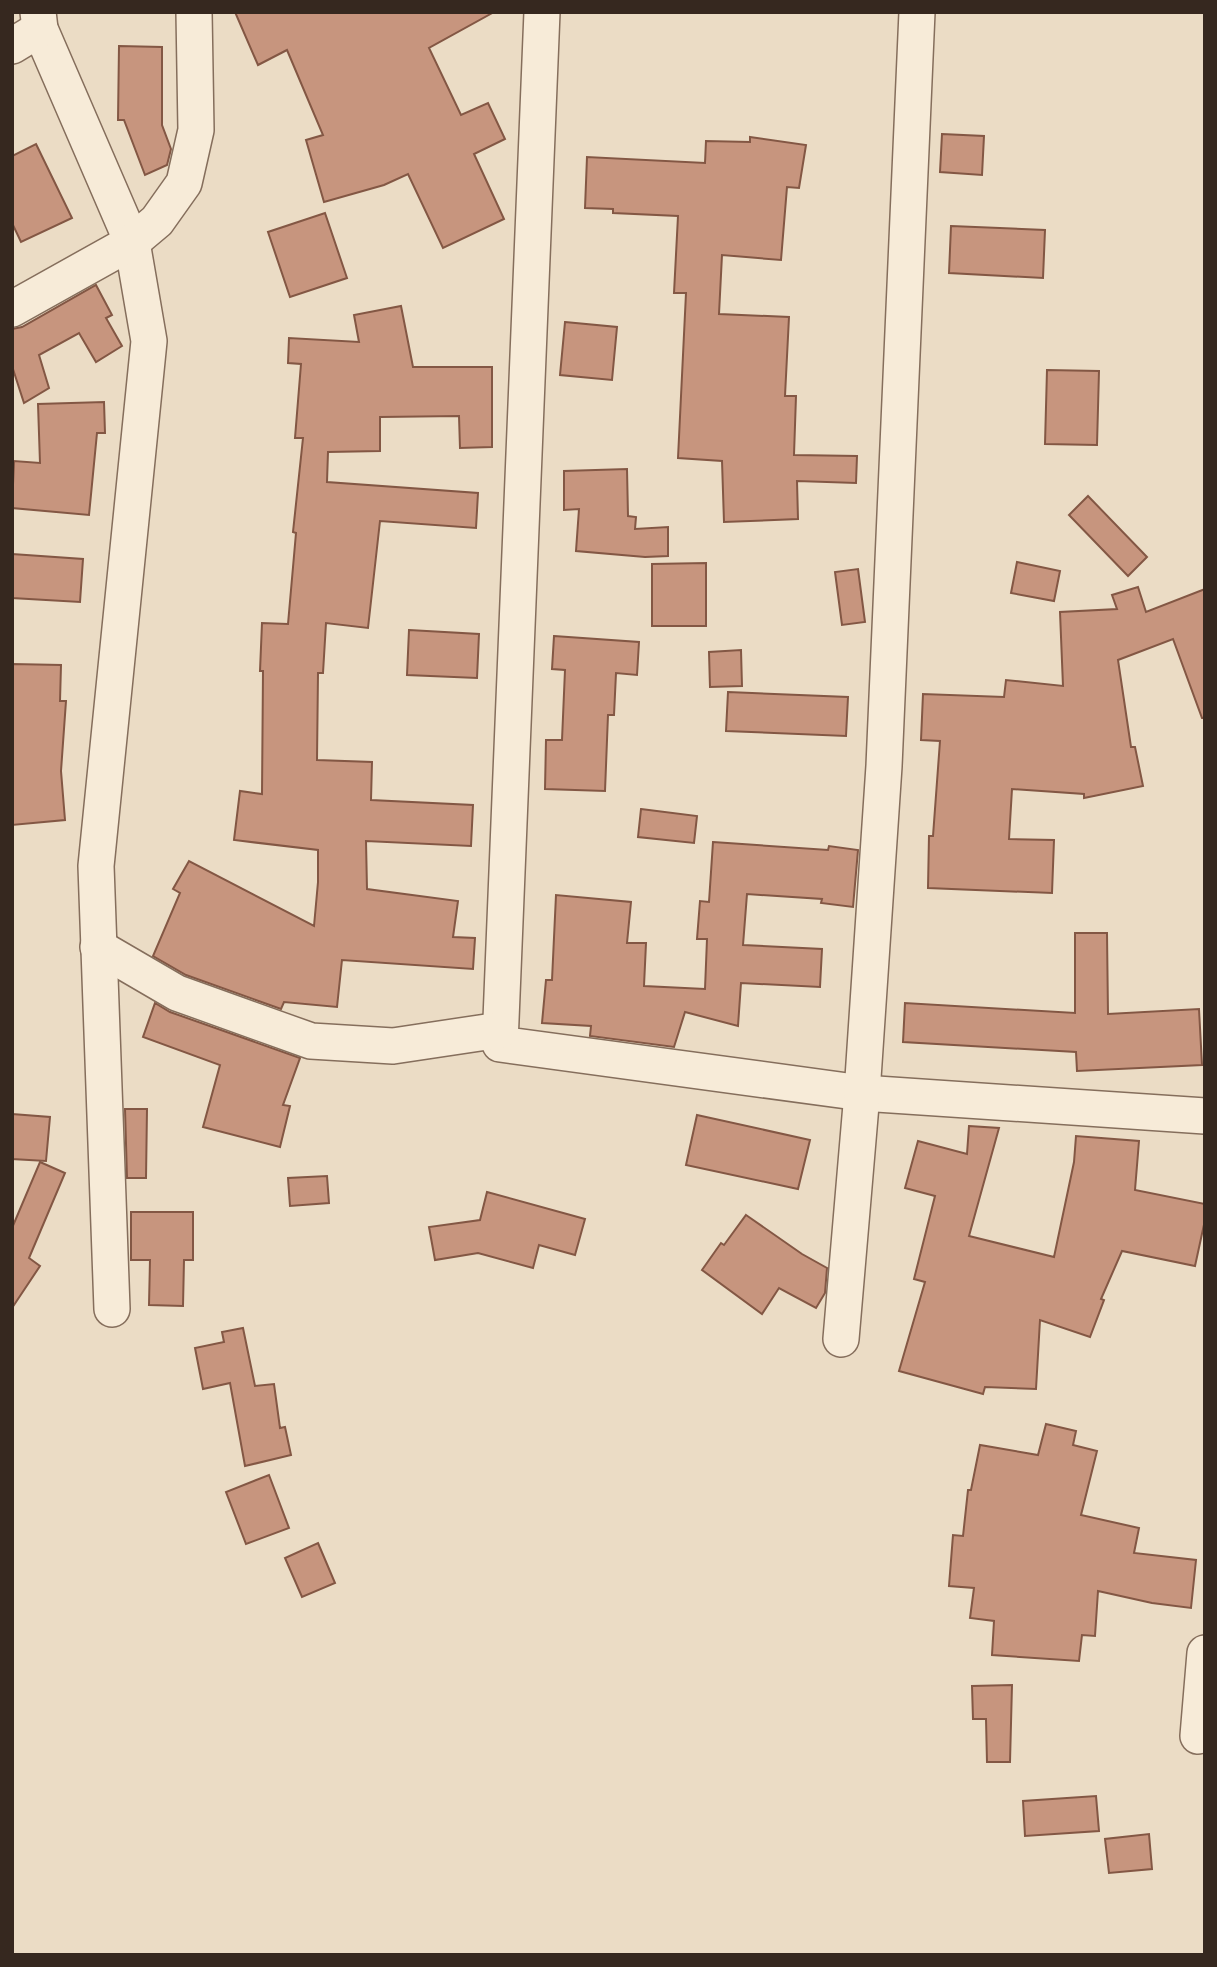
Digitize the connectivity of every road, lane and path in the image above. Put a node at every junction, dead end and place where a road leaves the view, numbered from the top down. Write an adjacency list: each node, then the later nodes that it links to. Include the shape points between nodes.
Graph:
1 (194, 12): 5 (street, via 196,130 184,183 157,221)
2 (542, 12): 8 (street)
3 (917, 12): 9 (street, via 884,766)
4 (30, 29): 5 (street)
5 (132, 242): 6 (street); 7 (street, via 149,341 96,866)
6 (12, 309)
7 (98, 947): 8 (street, via 177,993 311,1041 393,1046); 11 (street)
8 (500, 1030): 9 (street, via 500,1044)
9 (862, 1093): 10 (street); 12 (street)
10 (1205, 1116)
11 (112, 1309)
12 (841, 1339)
13 (1205, 1653): 14 (street)
14 (1198, 1735)

